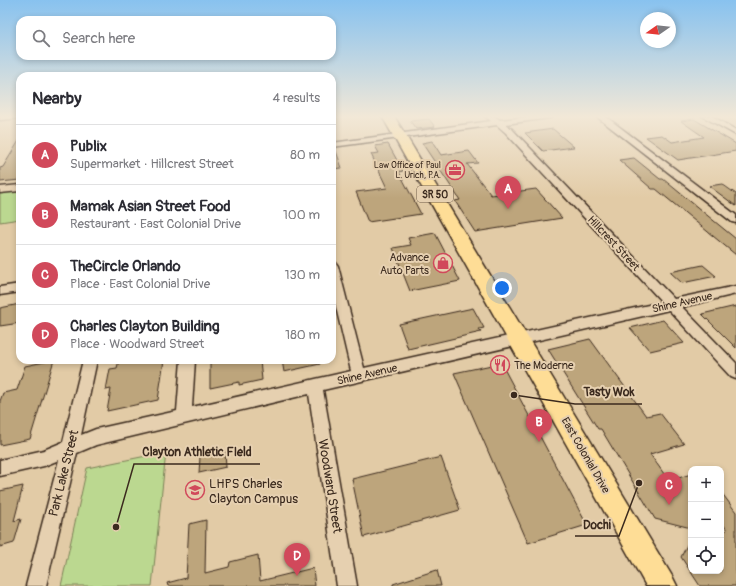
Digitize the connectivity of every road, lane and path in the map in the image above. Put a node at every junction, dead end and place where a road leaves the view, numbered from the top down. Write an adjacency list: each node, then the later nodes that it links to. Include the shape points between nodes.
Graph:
1 (405, 143): 12 (highway, East Colonial Drive / SR 50)
2 (520, 143): 11 (street, Hillcrest Street)
3 (636, 143): 6 (street)
4 (16, 188): 5 (street)
5 (0, 190)
6 (736, 220)
7 (336, 282): 16 (street)
8 (16, 289): 10 (street)
9 (736, 290): 11 (street, Shine Avenue)
10 (0, 291)
11 (672, 305): 12 (street, Shine Avenue); 15 (street, Hillcrest Street)
12 (518, 338): 16 (street, Shine Avenue); 23 (highway, East Colonial Drive / SR 50)
13 (89, 364): 19 (street, Park Lake Street)
14 (188, 364): 18 (street)
15 (736, 373)
16 (359, 376): 17 (street, Shine Avenue)
17 (315, 386): 18 (street, Shine Avenue); 22 (street, Woodward Street)
18 (184, 416): 19 (street, Shine Avenue, via 96,437)
19 (70, 448): 20 (street, Shine Avenue, via 44,458); 21 (street, Park Lake Street)
20 (0, 468)
21 (36, 586)
22 (347, 586)
23 (662, 586)

